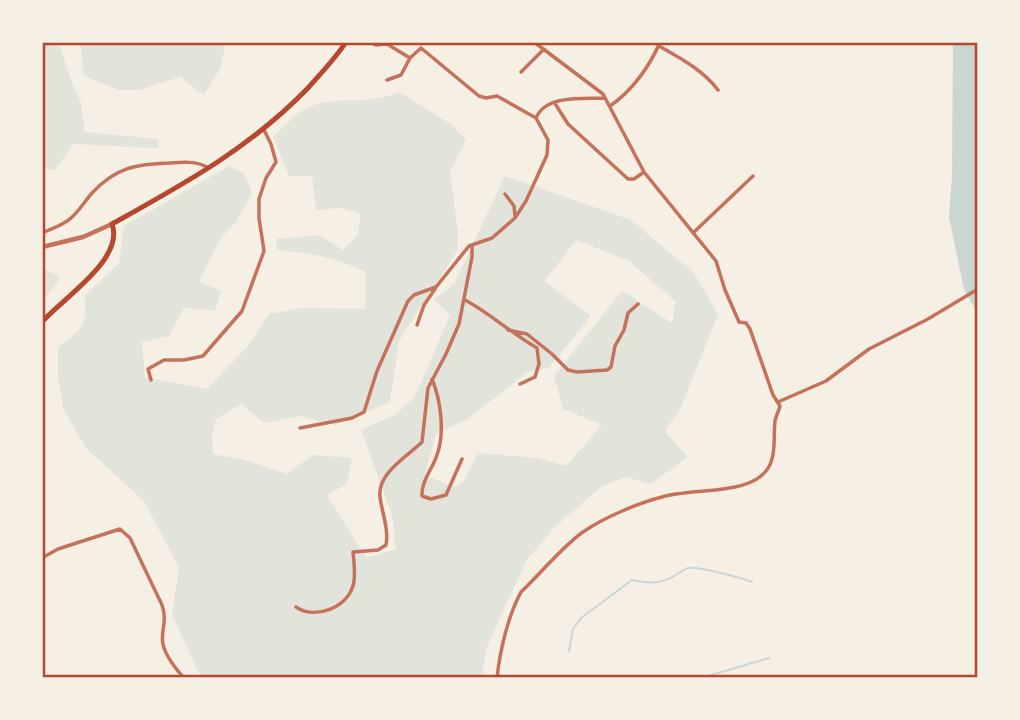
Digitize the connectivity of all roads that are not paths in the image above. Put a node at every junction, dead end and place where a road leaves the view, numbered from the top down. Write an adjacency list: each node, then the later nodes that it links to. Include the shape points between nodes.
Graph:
1 (346, 42): 15 (main road)
2 (370, 42): 4 (street)
3 (534, 42): 6 (street)
4 (388, 43): 7 (street)
5 (659, 44): 10 (street); 13 (street, via 634,84)
6 (544, 49): 8 (street); 11 (street)
7 (410, 58): 9 (street, via 401,75); 14 (street, via 421,48 480,96 497,96)
8 (521, 72)
9 (387, 80)
10 (718, 90)
11 (605, 98): 12 (street); 13 (street)
12 (554, 102): 14 (street); 17 (street, via 568,124 628,178)
13 (610, 106): 17 (street)
14 (536, 118): 20 (street, via 546,133 548,148)
15 (264, 130): 16 (main road); 34 (street, via 276,162 259,199 264,251 242,311 203,356 164,360 148,369)
16 (208, 169): 21 (main road); 22 (street, via 197,162 143,163 123,169 98,187 70,220)
17 (644, 172): 23 (street)
18 (752, 176): 23 (street)
19 (505, 194): 20 (street, via 514,206)
20 (515, 218): 24 (street, via 492,237)
21 (112, 224): 25 (street); 30 (main road, via 112,249)
22 (42, 233)
23 (693, 233): 36 (street, via 716,261 739,322 750,329)
24 (472, 245): 26 (street); 28 (street)
25 (42, 247)
26 (436, 287): 31 (street); 37 (street, via 408,301 364,412)
27 (978, 289): 36 (street, via 869,349 825,381)
28 (464, 299): 32 (street); 33 (street, via 456,335)
29 (638, 304): 32 (street, via 628,313 607,370 568,370 527,334)
30 (42, 322)
31 (418, 326)
32 (508, 330): 35 (street, via 539,353 535,377)
33 (432, 379): 38 (street, via 440,431 438,453 422,496 446,495); 40 (street, via 422,442 382,485 386,545 353,552 354,583 339,605 321,612)
34 (151, 380)
35 (520, 384)
36 (778, 402): 42 (street, via 774,451 762,476 629,508 583,532 521,592)
37 (300, 428)
38 (462, 459)
39 (42, 558): 41 (street, via 120,529 130,538 162,605 166,615 163,643)
40 (296, 607)
41 (184, 678)
42 (497, 678)

